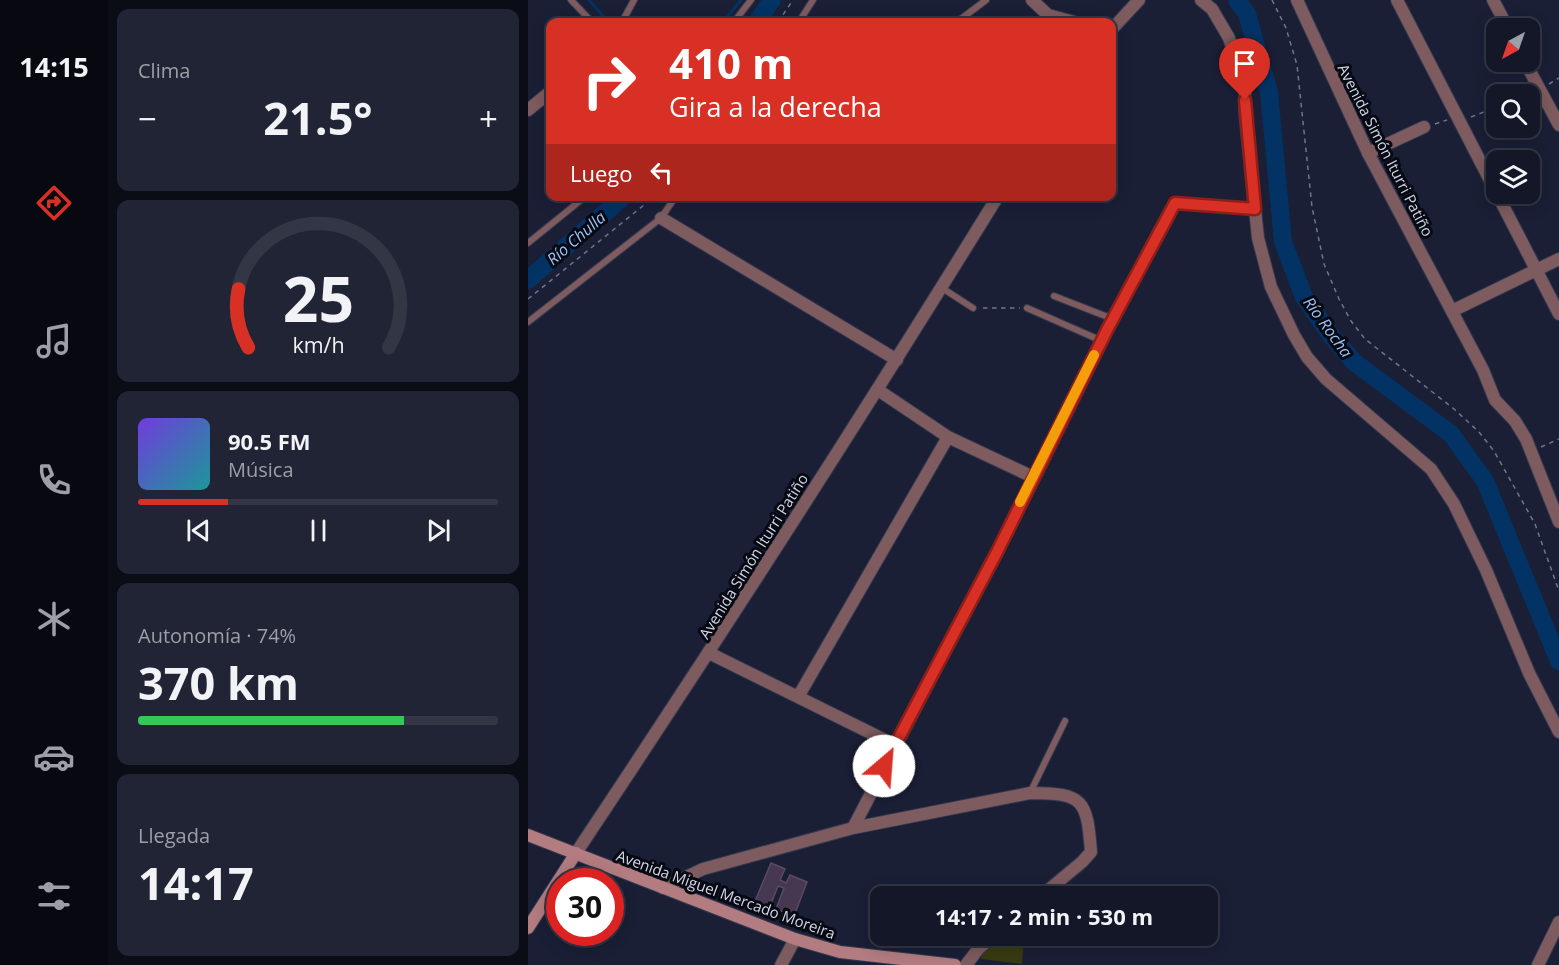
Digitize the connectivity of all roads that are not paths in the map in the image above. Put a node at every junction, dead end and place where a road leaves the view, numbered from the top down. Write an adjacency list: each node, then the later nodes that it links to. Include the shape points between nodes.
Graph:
1 (571, 0): 12 (lane)
2 (634, 0): 13 (lane)
3 (751, 0): 14 (lane)
4 (813, 0): 15 (lane)
5 (986, 0): 16 (lane)
6 (1032, 0): 17 (street, via 1048,15)
7 (1139, 0): 19 (street)
8 (1201, 0): 29 (street, via 1212,9 1229,38 1245,87)
9 (1297, 0): 25 (street, Avenida Simón Iturri Patiño)
10 (1397, 0): 33 (street)
11 (1493, 0): 18 (street)
12 (588, 18)
13 (624, 18)
14 (737, 18)
15 (802, 18)
16 (962, 18)
17 (1059, 18)
18 (1503, 18)
19 (1116, 25)
20 (1530, 72): 23 (street)
21 (546, 95): 22 (street)
22 (528, 110)
23 (1559, 125)
24 (1424, 128): 25 (street)
25 (1368, 153): 38 (street, Avenida Simón Iturri Patiño)
26 (580, 201): 31 (lane)
27 (673, 201): 30 (lane)
28 (995, 201): 34 (street, Avenida Simón Iturri Patiño)
29 (1255, 209): 40 (lane, via 1175,203); 52 (street, via 1271,287 1294,335 1326,378 1431,469 1454,504)
30 (661, 218): 41 (lane); 43 (street)
31 (528, 243)
32 (1559, 259): 33 (street)
33 (1537, 271): 38 (street); 39 (street)
34 (942, 288): 36 (lane); 43 (street, Avenida Simón Iturri Patiño)
35 (1054, 296): 40 (lane)
36 (973, 308)
37 (1026, 308): 42 (lane)
38 (1452, 311): 47 (street, Avenida Simón Iturri Patiño, via 1495,400 1526,439)
39 (1559, 314)
40 (1113, 319): 42 (lane)
41 (528, 322)
42 (1102, 341): 46 (lane)
43 (897, 360): 44 (street, Avenida Simón Iturri Patiño)
44 (878, 390): 45 (street); 49 (street, Avenida Simón Iturri Patiño)
45 (948, 437): 46 (street); 50 (street)
46 (1033, 477): 48 (lane)
47 (1559, 522)
48 (971, 601): 53 (street)
49 (709, 653): 50 (street); 57 (street, Avenida Simón Iturri Patiño)
50 (798, 697): 53 (street)
51 (1065, 721): 54 (lane)
52 (1559, 732)
53 (895, 745): 55 (street)
54 (1030, 793): 55 (street); 58 (street, via 1074,797 1083,806 1089,825 1091,852)
55 (853, 828): 59 (street, via 703,869)
56 (528, 835): 57 (main road, Avenida Miguel Mercado Moreira)
57 (576, 853): 59 (main road, Avenida Miguel Mercado Moreira); 61 (main road, Avenida Simón Iturri Patiño)
58 (1053, 886)
59 (663, 888): 62 (main road, Avenida Miguel Mercado Moreira)
60 (1559, 922): 67 (street)
61 (528, 928)
62 (795, 939): 64 (street); 65 (main road, Avenida Miguel Mercado Moreira, via 840,952)
63 (982, 946): 66 (street)
64 (782, 965)
65 (955, 965)
66 (966, 965)
67 (1538, 965)

